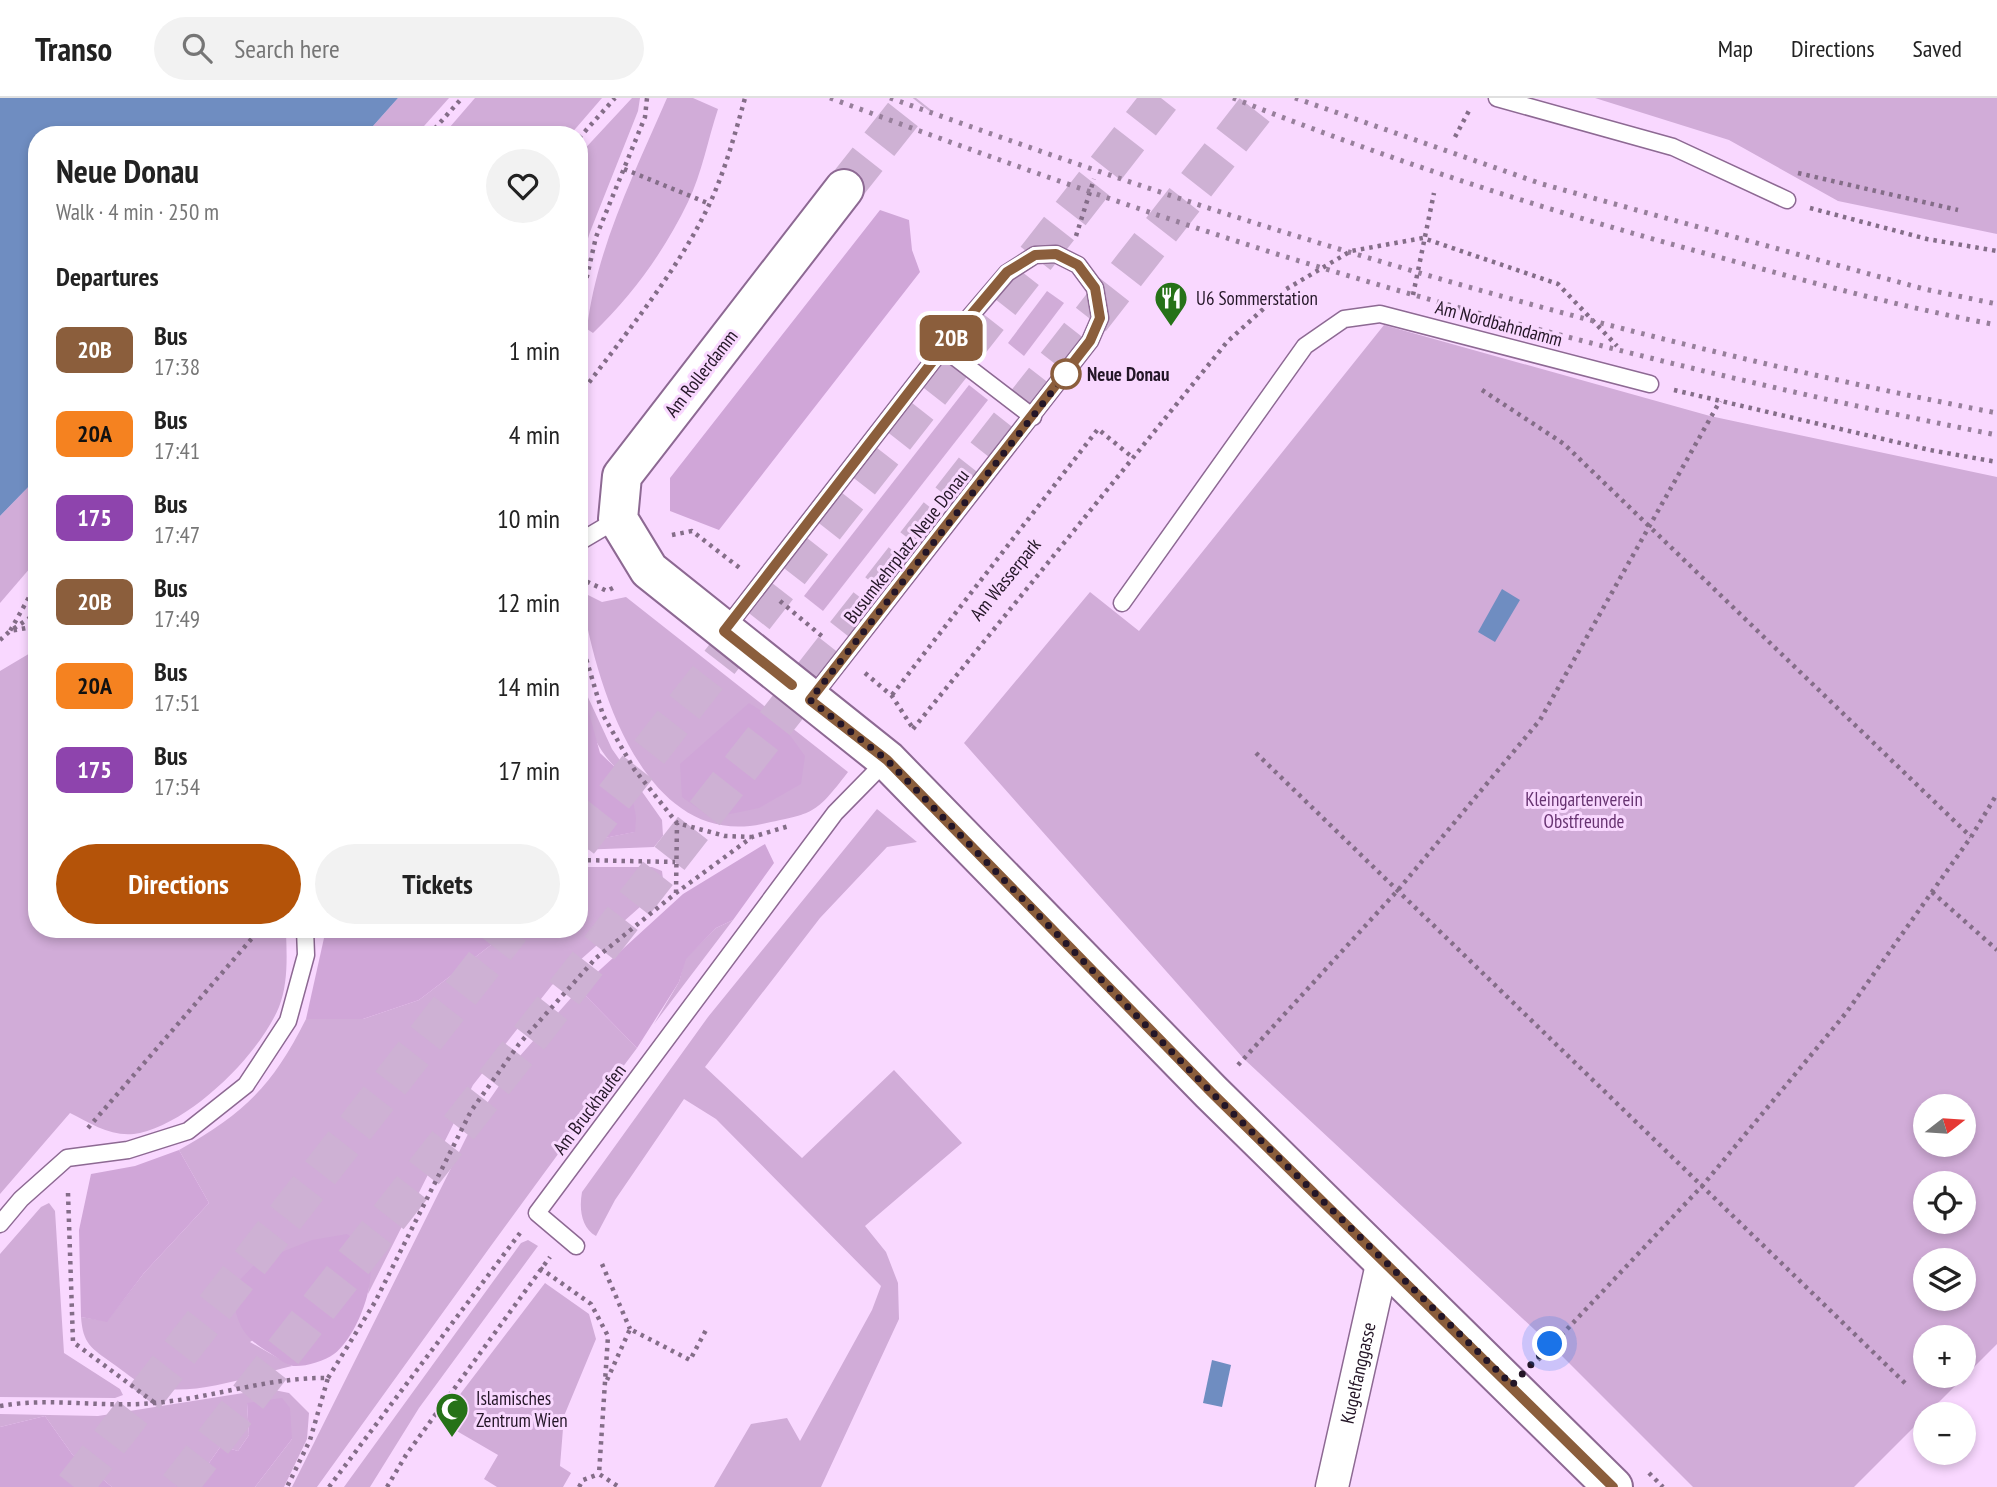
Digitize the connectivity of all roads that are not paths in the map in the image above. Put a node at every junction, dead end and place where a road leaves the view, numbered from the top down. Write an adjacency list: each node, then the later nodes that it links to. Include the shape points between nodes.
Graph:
1 (1497, 98): 3 (lane, via 1673,147)
2 (844, 189): 7 (street, Am Rollerdamm, via 622,476)
3 (1787, 200)
4 (943, 348): 6 (lane); 6 (lane, Busumkehrplatz Neue Donau, via 1007,272 1035,255 1056,254 1078,265 1095,288 1100,318 1090,341); 10 (lane)
5 (1650, 384): 9 (lane, Am Nordbahndamm, via 1380,314 1344,319 1305,346)
6 (1033, 417): 11 (lane, Busumkehrplatz Neue Donau)
7 (618, 519): 8 (lane); 10 (street, via 649,570)
8 (588, 537)
9 (1122, 603)
10 (724, 631): 11 (street)
11 (810, 700): 12 (street)
12 (887, 760): 15 (lane, Am Bruckhaufen, via 835,813 537,1213); 16 (street, via 1211,1092)
13 (305, 938): 14 (lane, via 306,955 288,1021 246,1085 188,1131 128,1150 67,1158)
14 (0, 1224)
15 (571, 1241)
16 (1383, 1260): 17 (street, Kugelfanggasse); 18 (street)
17 (1332, 1487)
18 (1613, 1487)

